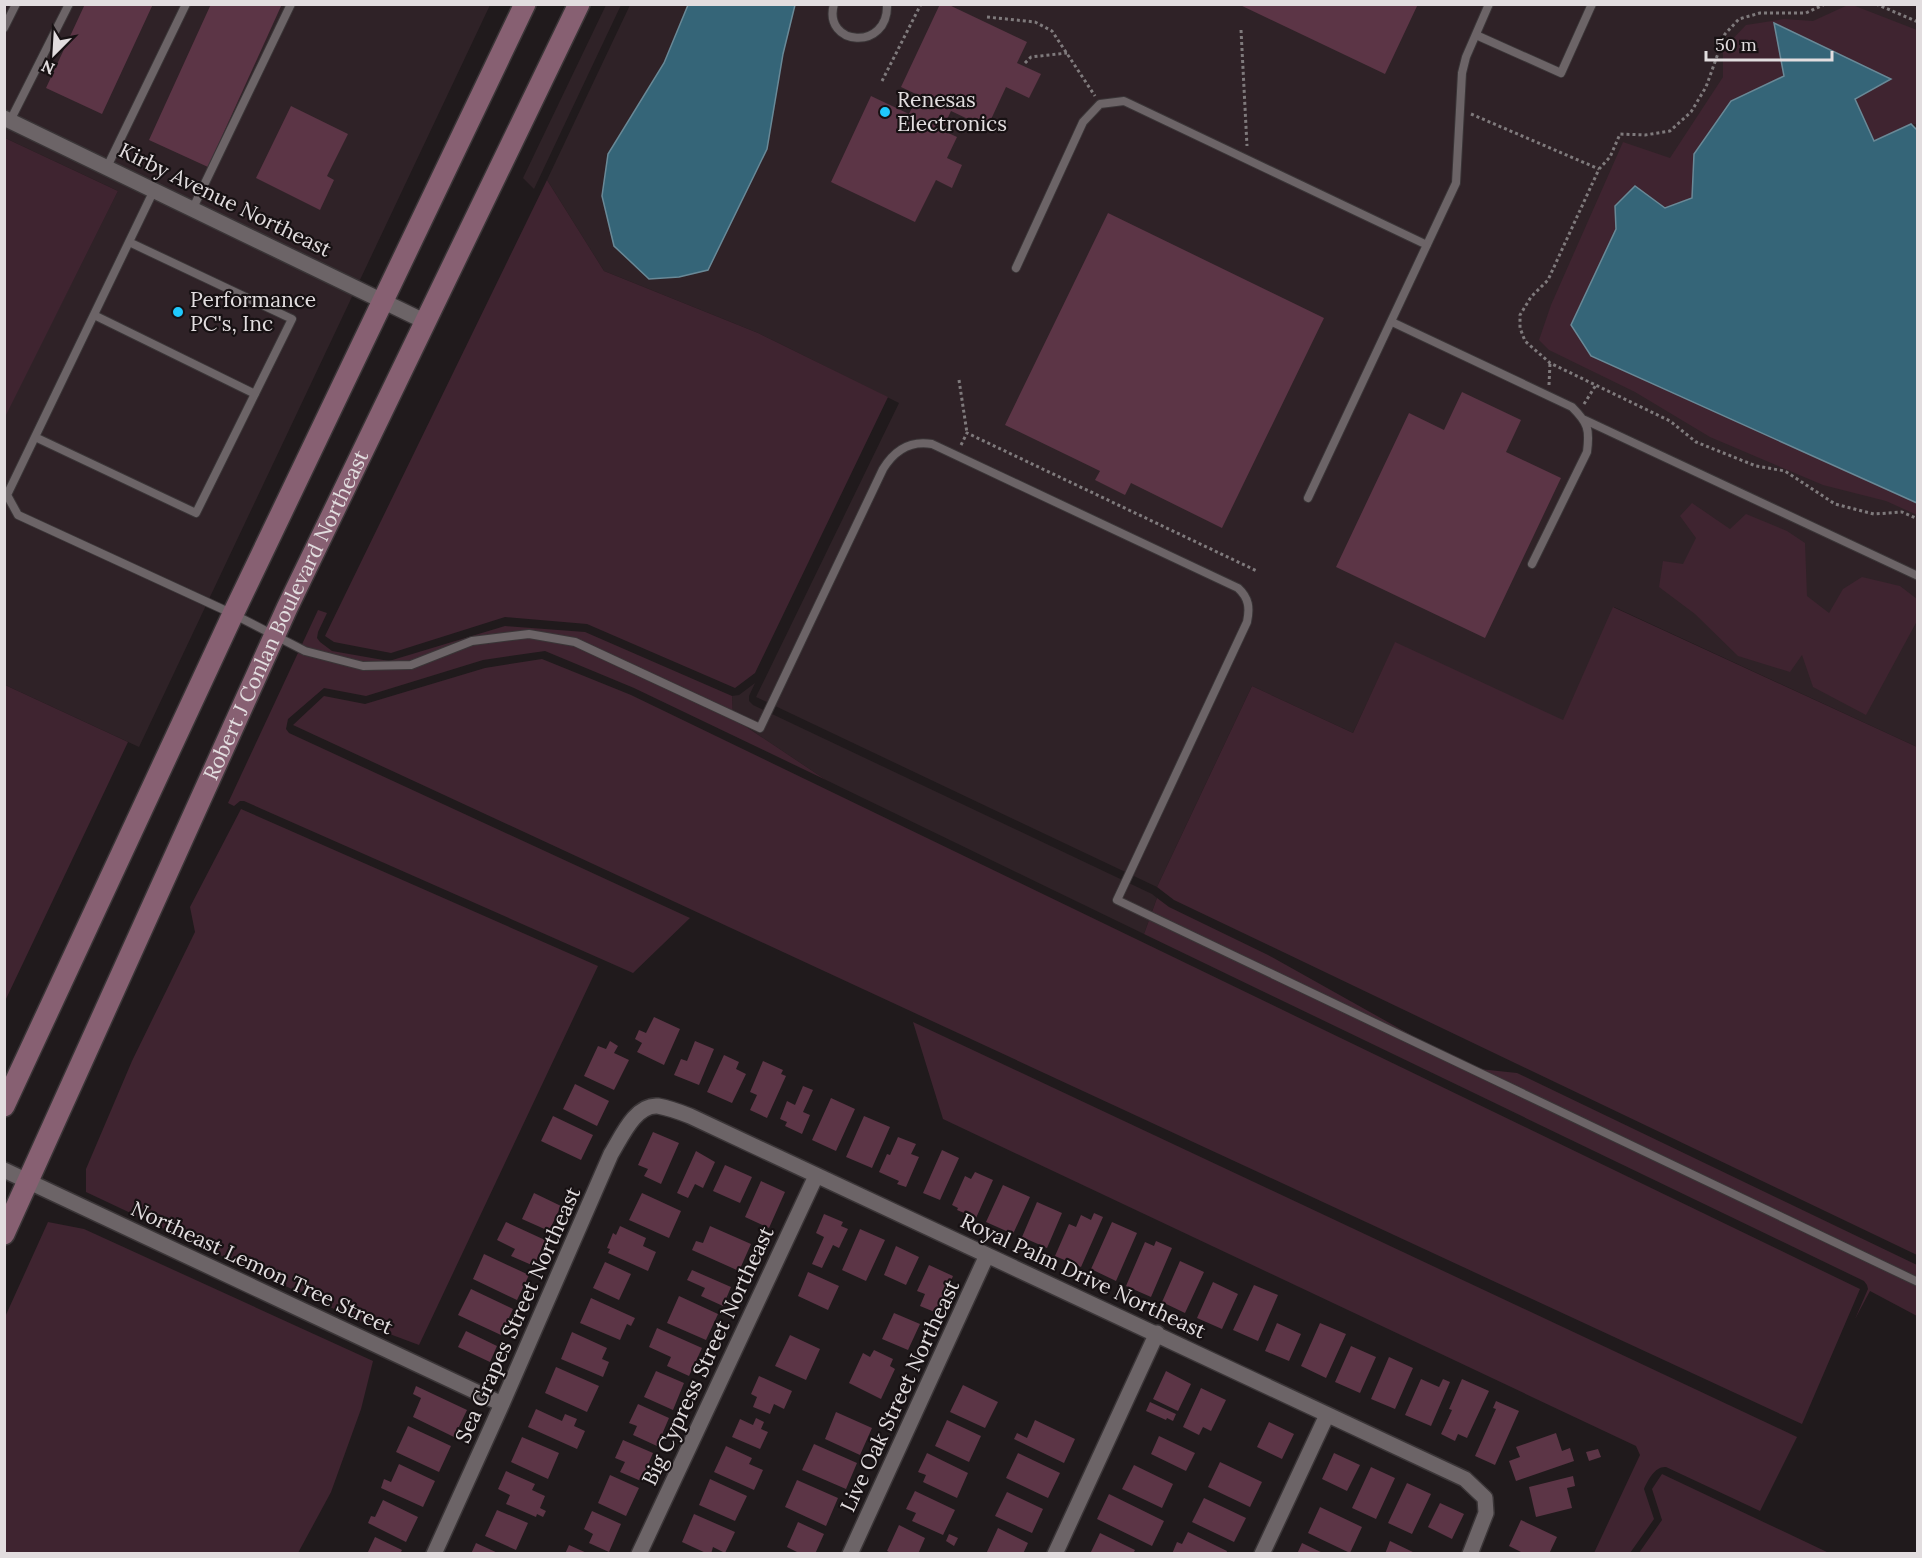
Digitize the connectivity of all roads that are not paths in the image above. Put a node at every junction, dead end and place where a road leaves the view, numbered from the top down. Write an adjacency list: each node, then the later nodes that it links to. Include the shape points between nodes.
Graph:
1 (16, 4): 11 (lane)
2 (69, 4): 13 (lane)
3 (186, 4): 14 (lane)
4 (291, 4): 16 (lane)
5 (525, 4): 20 (main road)
6 (579, 4): 22 (main road, Robert J Conlan Boulevard Northeast)
7 (834, 4): 8 (lane, via 832,19 837,29 853,38 874,34 888,15)
8 (887, 4)
9 (1489, 4): 12 (lane)
10 (1592, 4): 12 (lane, via 1561,73)
11 (4, 28)
12 (1476, 34): 18 (lane, via 1462,73 1456,183)
13 (7, 119): 14 (street, Kirby Avenue Northeast)
14 (107, 167): 15 (street, Kirby Avenue Northeast)
15 (154, 190): 16 (street, Kirby Avenue Northeast); 17 (lane)
16 (193, 208): 20 (street, Kirby Avenue Northeast)
17 (129, 242): 21 (lane); 24 (lane, via 292,320)
18 (1427, 244): 19 (lane, via 1124,101 1100,104 1083,122); 23 (lane)
19 (1016, 268)
20 (383, 299): 22 (street, Kirby Avenue Northeast); 30 (main road)
21 (94, 315): 24 (lane); 26 (lane)
22 (426, 322): 31 (main road, Robert J Conlan Boulevard Northeast)
23 (1392, 322): 25 (lane, via 1572,407); 27 (lane)
24 (255, 394): 26 (lane, via 196,513)
25 (1585, 420): 28 (lane, via 1590,436 1587,452); 29 (lane)
26 (35, 437): 30 (lane, via 7,495 18,515)
27 (1308, 498)
28 (1532, 564)
29 (1917, 576)
30 (233, 614): 31 (lane); 32 (main road)
31 (274, 634): 36 (main road, Robert J Conlan Boulevard Northeast); 39 (lane, via 305,651 363,666 411,665 472,641 529,634 574,642 760,728 883,469 907,446 932,444 1238,588 1248,601 1247,622 1117,900)
32 (4, 1106)
33 (656, 1106): 35 (street, Royal Palm Drive Northeast, via 690,1116); 41 (street, Sea Grapes Street Northeast, via 642,1111 629,1124 611,1154)
34 (4, 1170): 36 (street, Northeast Lemon Tree Street)
35 (816, 1176): 38 (street, Royal Palm Drive Northeast); 44 (street, Big Cypress Street Northeast)
36 (29, 1181): 37 (main road, Robert J Conlan Boulevard Northeast); 41 (street, Northeast Lemon Tree Street)
37 (4, 1234)
38 (987, 1255): 40 (street, Royal Palm Drive Northeast); 45 (street, Live Oak Street Northeast)
39 (1917, 1282)
40 (1157, 1333): 42 (street, Royal Palm Drive Northeast); 46 (street)
41 (502, 1404): 43 (street, Sea Grapes Street Northeast)
42 (1327, 1415): 47 (street); 48 (street, Royal Palm Drive Northeast, via 1466,1479 1485,1498 1486,1513)
43 (434, 1554)
44 (639, 1554)
45 (850, 1554)
46 (1056, 1554)
47 (1262, 1554)
48 (1470, 1554)

